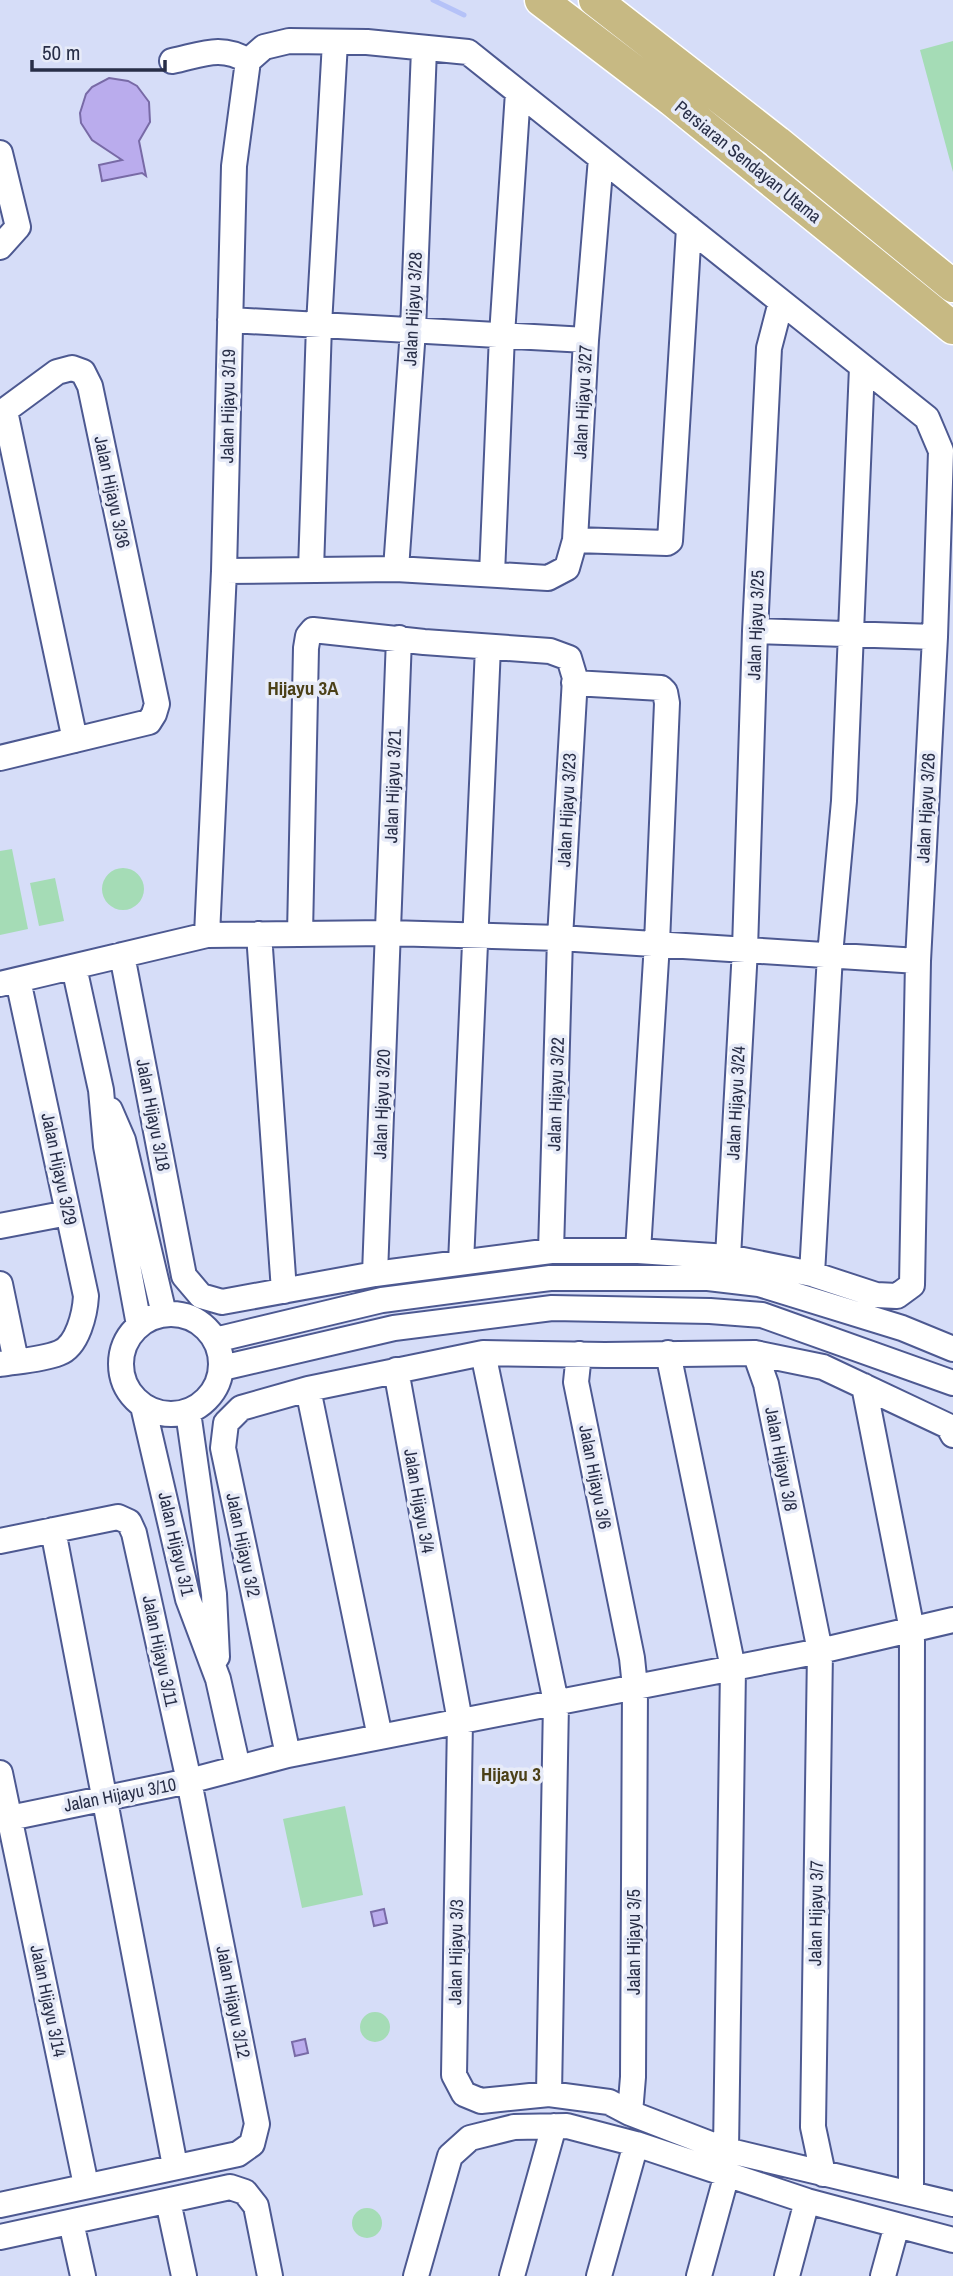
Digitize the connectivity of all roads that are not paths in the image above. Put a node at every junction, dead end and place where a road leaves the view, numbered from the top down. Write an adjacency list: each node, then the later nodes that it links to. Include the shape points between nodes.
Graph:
1 (541, 0): 16 (main road, Persiaran Sendayan Utama)
2 (595, 0): 12 (main road, Persiaran Sendayan Utama)
3 (335, 42): 4 (street); 6 (street, via 289,41 264,47); 15 (street)
4 (424, 49): 7 (street, Jalan Hjayu 3/26, via 468,52); 17 (street, Jalan Hijayu 3/28)
5 (172, 61): 6 (street, via 223,50)
6 (248, 61): 14 (street, Jalan Hijayu 3/19, via 234,166)
7 (518, 92): 9 (street, Jalan Hjayu 3/26); 18 (street)
8 (0, 153): 11 (street, via 18,227)
9 (601, 158): 10 (street, Jalan Hjayu 3/26); 19 (street, Jalan Hijayu 3/27)
10 (689, 228): 13 (street, Jalan Hjayu 3/26); 22 (street, via 670,541)
11 (0, 247)
12 (953, 286)
13 (781, 302): 20 (street, Jalan Hjayu 3/26); 27 (street, Jalan Hjayu 3/25, via 769,348)
14 (230, 320): 15 (street); 25 (street, Jalan Hijayu 3/19)
15 (319, 325): 17 (street); 24 (street)
16 (953, 328)
17 (413, 330): 18 (street); 23 (street, Jalan Hijayu 3/28)
18 (502, 335): 19 (street); 26 (street)
19 (586, 341): 22 (street, Jalan Hijayu 3/27)
20 (862, 367): 28 (street); 29 (street, Jalan Hjayu 3/26, via 927,418 941,451)
21 (2, 413): 33 (street); 33 (street, Jalan Hijayu 3/36, via 57,372 72,368 83,372 90,386 157,704 149,722)
22 (575, 541): 26 (street, Jalan Hijayu 3/27, via 567,568 548,578)
23 (396, 569): 24 (street, Jalan Hijayu 3/27); 26 (street, Jalan Hijayu 3/27)
24 (311, 570): 25 (street, Jalan Hijayu 3/27)
25 (224, 571): 38 (street, Jalan Hijayu 3/19)
26 (492, 574)
27 (755, 631): 28 (street); 42 (street, Jalan Hjayu 3/25)
28 (849, 636): 29 (street); 44 (street, via 844,801)
29 (935, 637): 45 (street, Jalan Hjayu 3/26)
30 (399, 638): 31 (street); 35 (street, Jalan Hijayu 3/21); 37 (street, via 321,629 308,636)
31 (488, 647): 32 (street, via 569,658); 39 (street)
32 (574, 683): 40 (street, Jalan Hijayu 3/23); 41 (street, via 661,688 665,692)
33 (75, 740): 34 (street)
34 (0, 758)
35 (388, 933): 37 (street); 39 (street); 55 (street, Jalan Hjayu 3/20)
36 (259, 934): 37 (street); 38 (street); 58 (street)
37 (299, 934)
38 (207, 935): 43 (street)
39 (477, 936): 40 (street); 54 (street)
40 (560, 938): 41 (street); 51 (street, Jalan Hijayu 3/22)
41 (657, 943): 42 (street); 52 (street)
42 (745, 949): 44 (street); 53 (street, Jalan Hijayu 3/24)
43 (122, 955): 46 (street); 58 (street, Jalan Hijayu 3/18, via 184,1276 201,1296 222,1302)
44 (830, 955): 45 (street); 56 (street)
45 (918, 961): 56 (street, Jalan Hjayu 3/26, via 912,1284 897,1296 876,1295)
46 (74, 967): 47 (street); 48 (street)
47 (9, 982): 49 (street, Jalan Hijayu 3/29)
48 (101, 1090): 59 (street, via 123,1140); 60 (street, via 106,1146)
49 (68, 1213): 50 (street); 67 (street, Jalan Hijayu 3/29, via 86,1296 77,1335 62,1353)
50 (0, 1226)
51 (551, 1251): 52 (street); 54 (street)
52 (638, 1251): 53 (street)
53 (728, 1257): 56 (street)
54 (461, 1262): 55 (street)
55 (375, 1274): 58 (street)
56 (812, 1274)
57 (0, 1284): 67 (street)
58 (284, 1291)
59 (164, 1314): 60 (street); 61 (street, via 193,1318)
60 (139, 1325): 73 (street, via 122,1350 121,1366 127,1389)
61 (215, 1340): 62 (street, via 382,1300 550,1278 708,1278 759,1284 902,1328); 68 (street)
62 (953, 1349)
63 (483, 1353): 66 (street); 69 (street); 84 (street)
64 (668, 1353): 65 (street); 66 (street); 81 (street)
65 (755, 1353): 71 (street, via 823,1367); 80 (street, Jalan Hijayu 3/8, via 766,1384)
66 (579, 1354): 83 (street, Jalan Hijayu 3/6, via 576,1382)
67 (8, 1363)
68 (222, 1368): 70 (street, via 394,1328 538,1309 697,1310 762,1315); 74 (street, via 212,1393)
69 (397, 1370): 72 (street); 85 (street, Jalan Hijayu 3/4)
70 (953, 1383)
71 (864, 1386): 75 (street, via 948,1426); 79 (street)
72 (308, 1389): 86 (street); 87 (street, Jalan Hijayu 3/2, via 241,1408 226,1423 223,1448)
73 (143, 1406): 74 (street, via 173,1415); 82 (street, Jalan Hijayu 3/1, via 188,1598)
74 (188, 1412): 82 (street, Jalan Hijayu 3/1, via 214,1594)
75 (953, 1435)
76 (53, 1530): 77 (street); 90 (street, Jalan Hijayu 3/11, via 118,1517 129,1522); 91 (street)
77 (0, 1542)
78 (953, 1620): 79 (street, Jalan Hijayu 3/10)
79 (912, 1630): 80 (street, Jalan Hijayu 3/10); 101 (street)
80 (820, 1651): 81 (street, Jalan Hijayu 3/10); 99 (street, Jalan Hijayu 3/7, via 813,2127)
81 (733, 1668): 83 (street, Jalan Hijayu 3/10); 97 (street)
82 (218, 1679): 88 (street, Jalan Hijayu 3/1)
83 (635, 1687): 84 (street, Jalan Hijayu 3/10); 94 (street, Jalan Hijayu 3/5)
84 (556, 1702): 85 (street, Jalan Hijayu 3/10); 93 (street)
85 (460, 1721): 86 (street, Jalan Hijayu 3/10); 93 (street, Jalan Hijayu 3/3, via 454,2075 464,2094 481,2101)
86 (380, 1737): 87 (street, Jalan Hijayu 3/10)
87 (288, 1755): 88 (street, Jalan Hijayu 3/10)
88 (239, 1768): 90 (street, Jalan Hijayu 3/10)
89 (0, 1773): 92 (street, Jalan Hijayu 3/14)
90 (189, 1781): 91 (street, Jalan Hijayu 3/10); 98 (street, Jalan Hijayu 3/12, via 257,2124 251,2144 238,2154)
91 (104, 1798): 92 (street, Jalan Hijayu 3/10); 98 (street)
92 (5, 1819): 100 (street, Jalan Hijayu 3/14)
93 (548, 2094): 94 (street, via 609,2102)
94 (630, 2113): 97 (street)
95 (554, 2126): 96 (street); 113 (street, via 514,2127 470,2138 450,2156); 114 (street)
96 (636, 2144): 97 (street); 115 (street)
97 (727, 2162): 99 (street); 102 (street); 116 (street)
98 (175, 2166): 100 (street, Jalan Hijayu 3/12)
99 (823, 2174): 101 (street)
100 (86, 2185): 104 (street, Jalan Hijayu 3/12)
101 (911, 2193): 105 (street)
102 (807, 2200): 107 (street); 117 (street)
103 (168, 2201): 106 (street); 111 (street); 112 (street, via 230,2188 245,2192 256,2206)
104 (1, 2202)
105 (953, 2204)
106 (71, 2222): 108 (street); 110 (street)
107 (897, 2225): 109 (street); 118 (street)
108 (0, 2237)
109 (953, 2240)
110 (83, 2276)
111 (184, 2276)
112 (270, 2276)
113 (416, 2276)
114 (512, 2276)
115 (600, 2276)
116 (699, 2276)
117 (787, 2276)
118 (883, 2276)

